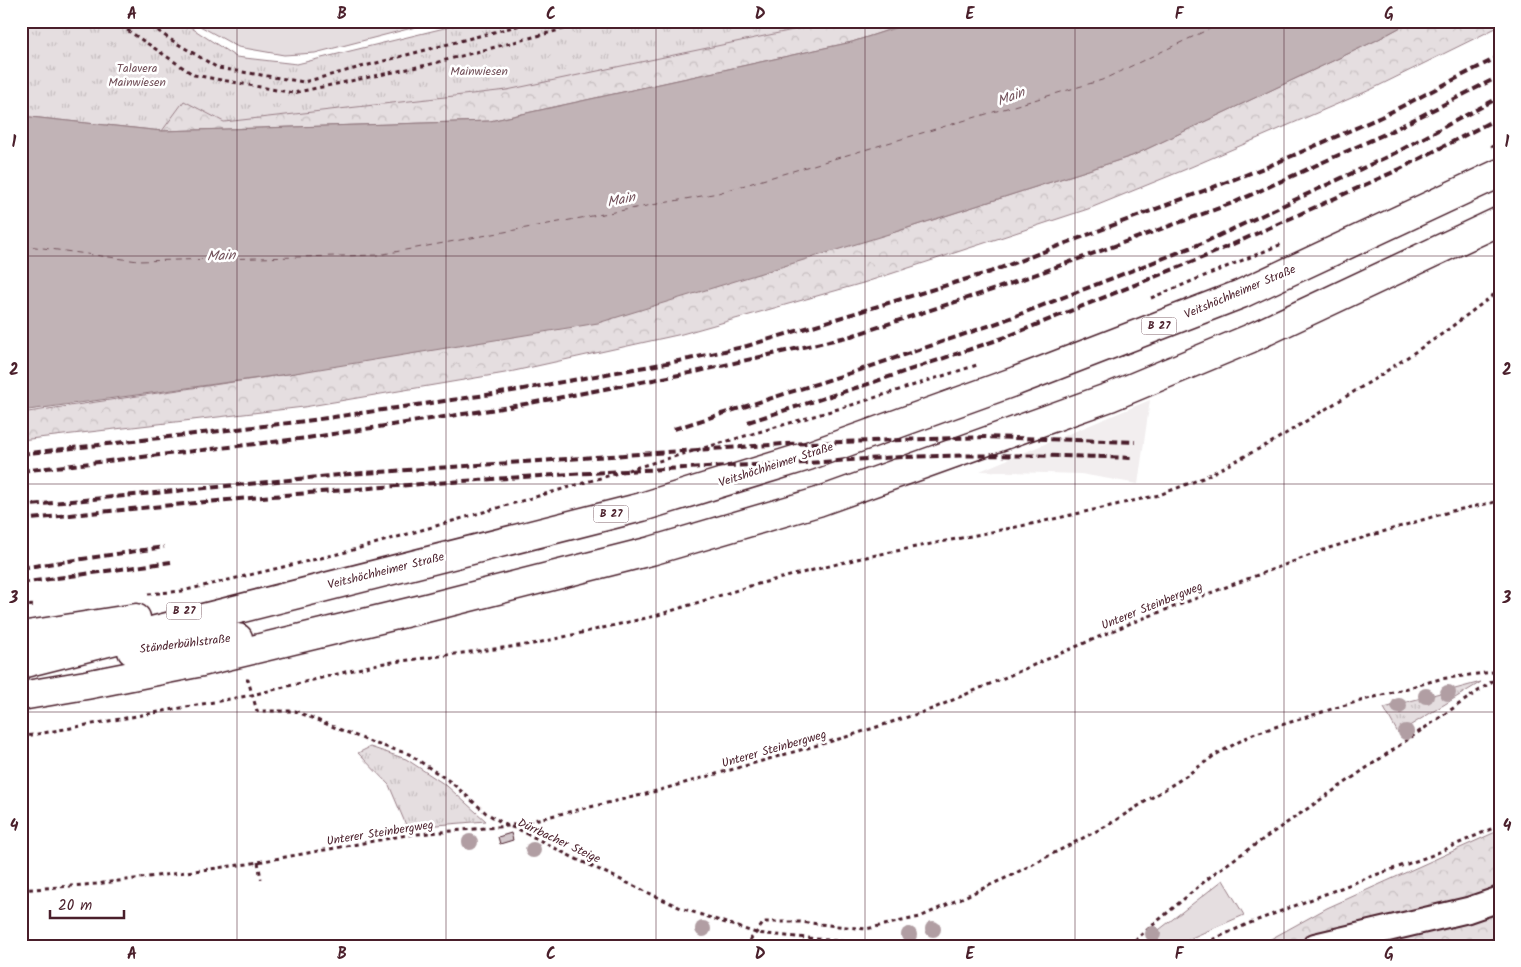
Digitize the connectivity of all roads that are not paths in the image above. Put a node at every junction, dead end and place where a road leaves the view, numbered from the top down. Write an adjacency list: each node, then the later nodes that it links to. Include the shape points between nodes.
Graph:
1 (1500, 173): 3 (highway, Veitshöchheimer Straße / B 27, via 1241,294 1016,381 808,456 642,507)
2 (1500, 221): 4 (highway, via 1249,339 1110,397 818,502 651,551)
3 (300, 593): 5 (highway, B 27); 6 (highway, Veitshöchheimer Straße)
4 (348, 626): 6 (highway, Ständerbühlstraße); 7 (highway, via 202,662)
5 (21, 636)
6 (21, 664)
7 (21, 696)
8 (1500, 899): 9 (street, via 1468,910)
9 (1315, 946)

